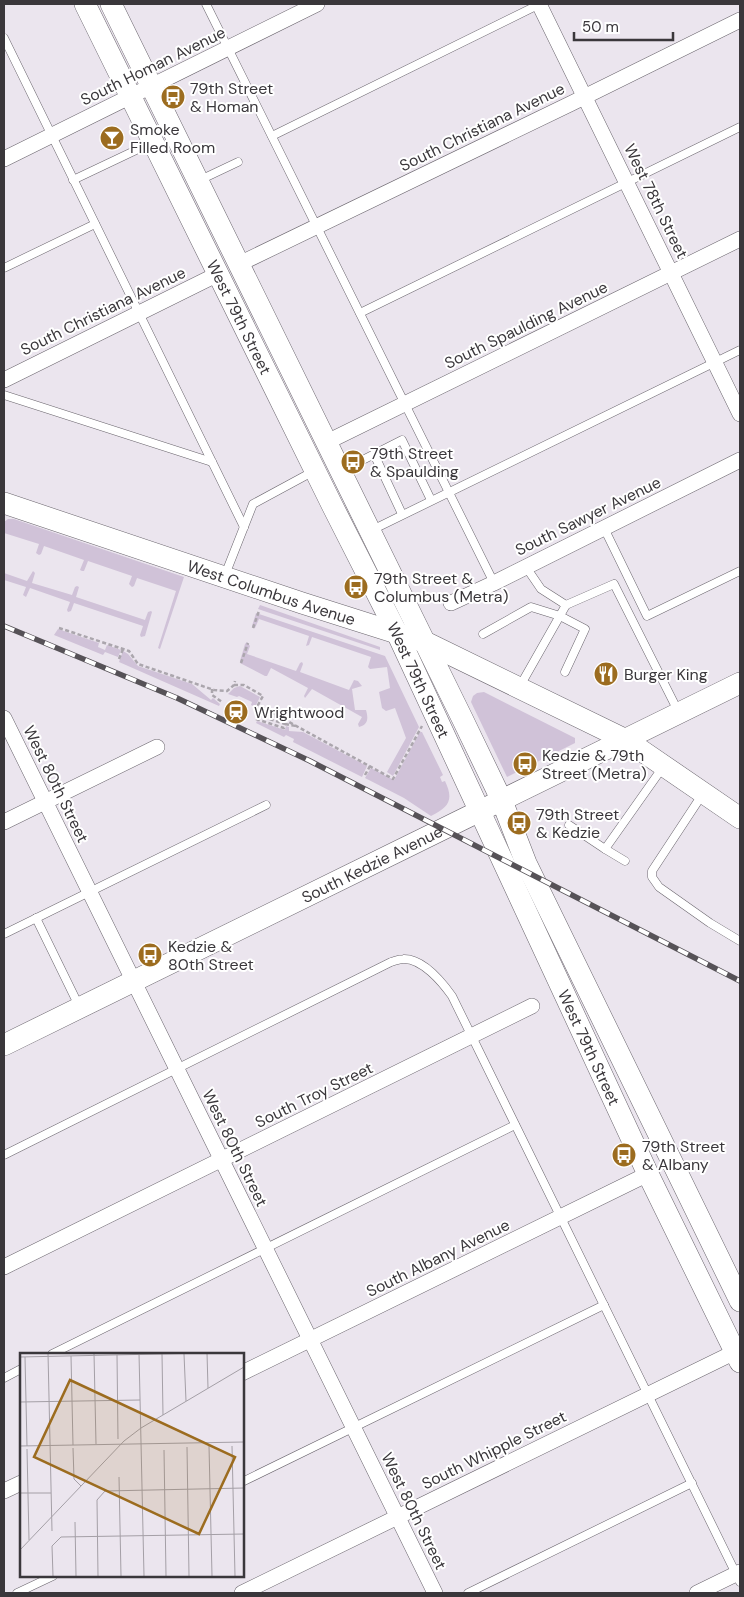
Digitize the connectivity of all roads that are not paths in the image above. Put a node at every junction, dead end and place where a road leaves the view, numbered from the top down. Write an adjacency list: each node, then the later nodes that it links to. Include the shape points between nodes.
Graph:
1 (85, 4): 10 (main road, West 79th Street)
2 (111, 4): 9 (main road, West 79th Street)
3 (206, 4): 8 (lane)
4 (317, 4): 8 (street, South Homan Avenue)
5 (540, 4): 11 (street, West 78th Street); 14 (lane)
6 (740, 20): 11 (street, South Christiana Avenue)
7 (5, 42): 13 (lane)
8 (228, 48): 9 (street, South Homan Avenue); 14 (lane)
9 (151, 86): 10 (street, South Homan Avenue); 19 (main road, West 79th Street)
10 (130, 96): 13 (street, South Homan Avenue); 15 (main road, West 79th Street)
11 (585, 97): 20 (street, West 78th Street); 22 (street, South Christiana Avenue)
12 (740, 127): 20 (lane)
13 (51, 135): 16 (street, South Homan Avenue); 18 (lane)
14 (272, 136): 22 (lane)
15 (153, 143): 18 (lane); 27 (main road, West 79th Street)
16 (4, 159)
17 (238, 162): 19 (lane)
18 (73, 180): 21 (lane)
19 (198, 180): 24 (main road, West 79th Street)
20 (628, 183): 26 (street, West 78th Street); 29 (lane)
21 (95, 224): 25 (lane); 28 (lane)
22 (317, 226): 24 (street, South Christiana Avenue); 29 (lane)
23 (740, 239): 26 (street, South Spaulding Avenue)
24 (239, 264): 36 (main road, West 79th Street)
25 (4, 268)
26 (672, 272): 31 (street, West 78th Street); 34 (street, South Spaulding Avenue)
27 (218, 274): 28 (street, South Christiana Avenue); 40 (main road, West 79th Street)
28 (139, 313): 32 (street, South Christiana Avenue); 39 (lane)
29 (360, 313): 34 (lane)
30 (740, 350): 31 (lane)
31 (715, 362): 35 (street, West 78th Street); 42 (lane)
32 (4, 380)
33 (4, 395): 39 (lane)
34 (405, 404): 36 (street, South Spaulding Avenue); 42 (lane)
35 (740, 414)
36 (327, 442): 41 (main road, West 79th Street)
37 (374, 454): 41 (lane); 43 (lane, via 402,440); 45 (lane)
38 (740, 460): 47 (street, South Sawyer Avenue)
39 (212, 462): 46 (lane)
40 (315, 471): 46 (lane, via 253,504); 56 (main road, West 79th Street)
41 (341, 471): 48 (main road, West 79th Street)
42 (449, 493): 43 (lane); 52 (lane)
43 (431, 500): 45 (lane)
44 (4, 503): 51 (main road, West Columbus Avenue)
45 (402, 514): 48 (lane)
46 (244, 527): 51 (lane)
47 (604, 528): 49 (street, South Sawyer Avenue); 50 (lane, via 647,616)
48 (370, 531): 58 (main road, West 79th Street)
49 (526, 567): 52 (street, South Sawyer Avenue); 54 (lane, via 540,589)
50 (740, 571)
51 (224, 577): 56 (main road, West Columbus Avenue)
52 (494, 583): 53 (street, South Sawyer Avenue)
53 (451, 603)
54 (566, 606): 55 (lane); 62 (lane, via 614,584)
55 (560, 616): 57 (lane, via 531,606); 59 (lane, via 585,628); 61 (lane)
56 (396, 633): 58 (main road, West Columbus Avenue); 71 (main road, West 79th Street)
57 (483, 634)
58 (425, 642): 61 (main road, West Columbus Avenue); 69 (main road, West 79th Street)
59 (565, 672)
60 (738, 686): 62 (main road, South Kedzie Avenue)
61 (519, 688): 64 (main road, West Columbus Avenue)
62 (680, 713): 64 (main road, South Kedzie Avenue)
63 (4, 718): 68 (street, West 80th Street)
64 (626, 740): 66 (main road, West Columbus Avenue); 69 (main road, South Kedzie Avenue)
65 (157, 747): 68 (street)
66 (664, 766): 67 (main road, West Columbus Avenue); 75 (lane)
67 (703, 793): 72 (main road, West Columbus Avenue); 80 (lane, via 652,871 652,877 659,886)
68 (45, 801): 73 (street); 77 (street, West 80th Street)
69 (502, 801): 71 (main road, South Kedzie Avenue); 94 (main road, West 79th Street, via 530,872)
70 (266, 805): 77 (lane)
71 (480, 812): 81 (main road, South Kedzie Avenue); 90 (main road, West 79th Street)
72 (740, 818)
73 (4, 822)
74 (569, 825): 75 (lane)
75 (605, 849): 76 (lane)
76 (625, 861)
77 (90, 892): 78 (lane); 81 (street, West 80th Street)
78 (36, 918): 79 (lane); 83 (lane)
79 (4, 934)
80 (740, 941)
81 (134, 982): 83 (main road, South Kedzie Avenue); 86 (street, West 80th Street)
82 (532, 1006): 84 (street, South Troy Street)
83 (80, 1008): 85 (main road, South Kedzie Avenue)
84 (471, 1037): 86 (lane, via 444,984 417,962 404,959 391,962); 87 (lane); 89 (street, South Troy Street)
85 (4, 1045)
86 (177, 1069): 88 (lane); 89 (street, West 80th Street)
87 (515, 1125): 91 (lane); 92 (lane)
88 (4, 1155)
89 (222, 1160): 92 (street, West 80th Street); 93 (street, South Troy Street)
90 (648, 1174): 91 (street, South Albany Avenue); 98 (main road, West 79th Street)
91 (560, 1217): 95 (lane); 96 (street, South Albany Avenue)
92 (266, 1250): 96 (street, West 80th Street); 97 (lane)
93 (4, 1267)
94 (740, 1301)
95 (604, 1305): 102 (lane); 103 (lane)
96 (310, 1340): 100 (street, South Albany Avenue); 103 (street, West 80th Street)
97 (54, 1353)
98 (738, 1357): 102 (street, South Whipple Street)
99 (20, 1370): 101 (lane)
100 (244, 1372)
101 (4, 1378)
102 (647, 1395): 106 (lane); 108 (street, South Whipple Street)
103 (353, 1428): 104 (lane); 108 (street, West 80th Street)
104 (244, 1481)
105 (20, 1483): 107 (street)
106 (692, 1483): 109 (lane); 114 (lane)
107 (4, 1491)
108 (397, 1517): 112 (street, South Whipple Street); 113 (street, West 80th Street)
109 (739, 1576): 115 (street)
110 (51, 1577): 111 (lane)
111 (17, 1593)
112 (242, 1593)
113 (435, 1593)
114 (468, 1593)
115 (697, 1593)

